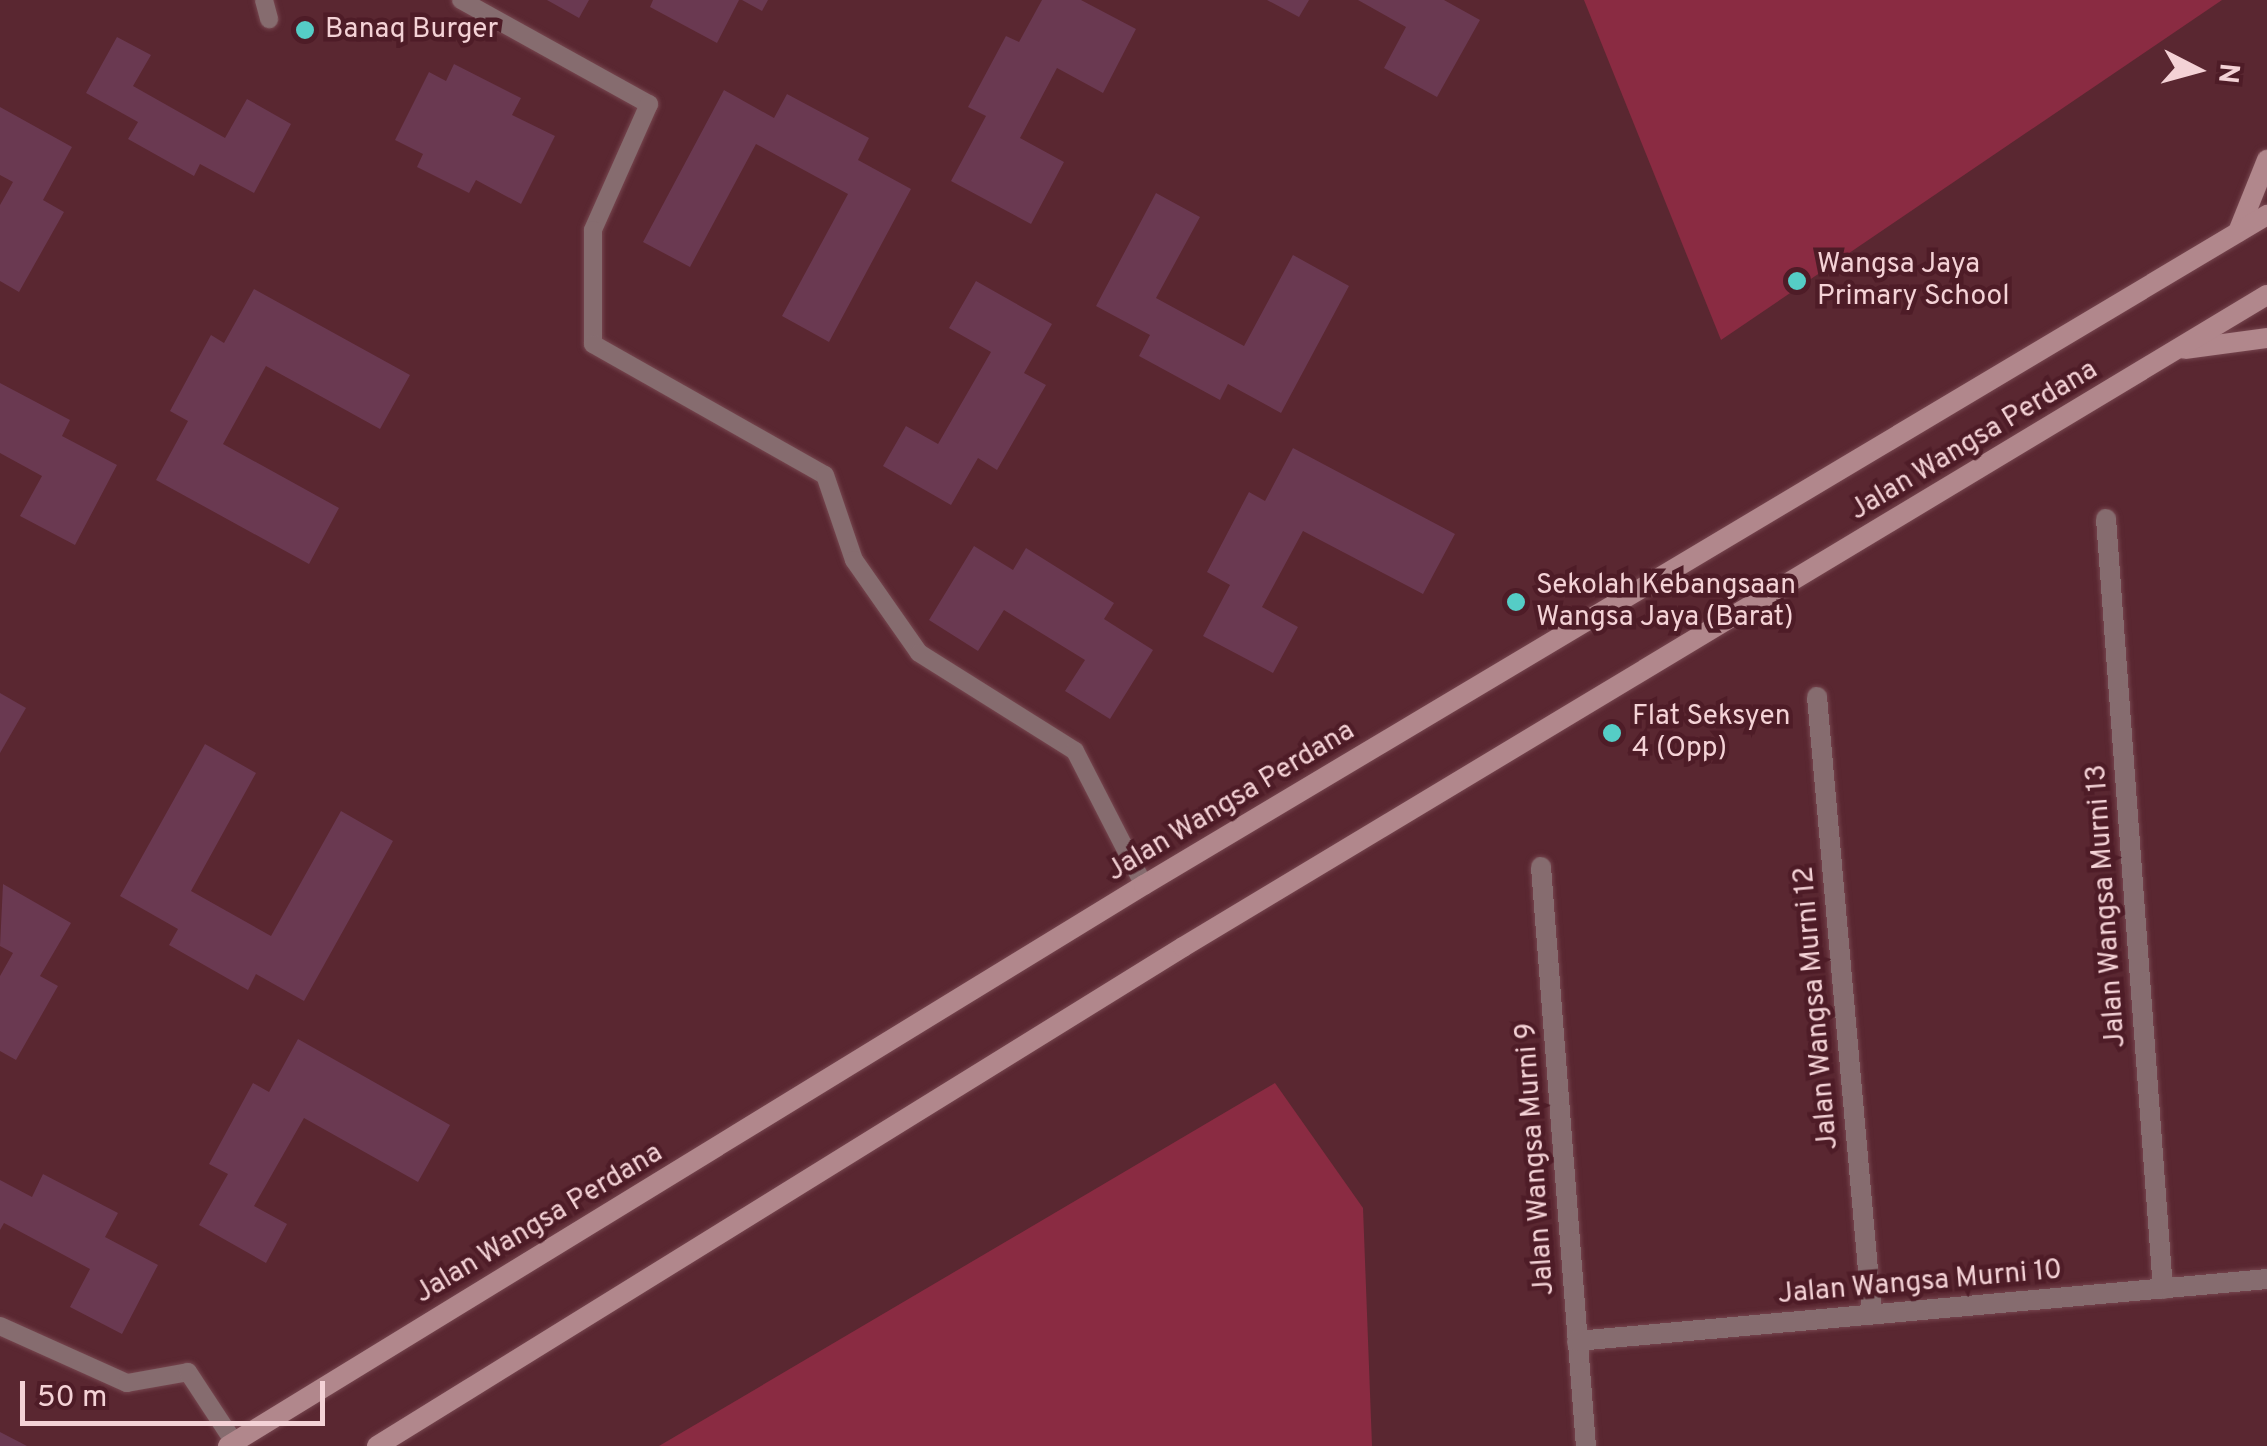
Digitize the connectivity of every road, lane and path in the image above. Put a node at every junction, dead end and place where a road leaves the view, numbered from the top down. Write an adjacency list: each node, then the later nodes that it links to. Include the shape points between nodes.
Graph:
1 (461, 0): 11 (lane, via 649,104 593,230 593,344 824,475 854,560 919,653 1075,751)
2 (2267, 160): 4 (main road)
3 (2267, 215): 4 (main road, Jalan Wangsa Perdana)
4 (2238, 232): 11 (main road, Jalan Wangsa Perdana)
5 (2267, 295): 7 (main road, Jalan Wangsa Perdana)
6 (2267, 338): 7 (main road)
7 (2176, 350): 18 (main road, Jalan Wangsa Perdana, via 1183,947)
8 (2106, 519): 13 (street, Jalan Wangsa Murni 13)
9 (1818, 697): 14 (street, Jalan Wangsa Murni 12)
10 (1541, 867): 16 (street, Jalan Wangsa Murni 9)
11 (1144, 886): 17 (main road, Jalan Wangsa Perdana)
12 (2267, 1279): 13 (street, Jalan Wangsa Murni 10)
13 (2163, 1288): 14 (street, Jalan Wangsa Murni 10)
14 (1872, 1314): 16 (street, Jalan Wangsa Murni 10)
15 (0, 1326): 17 (lane, via 126,1384 188,1372)
16 (1578, 1341): 19 (street, Jalan Wangsa Murni 9)
17 (231, 1444)
18 (377, 1446)
19 (1586, 1446)

